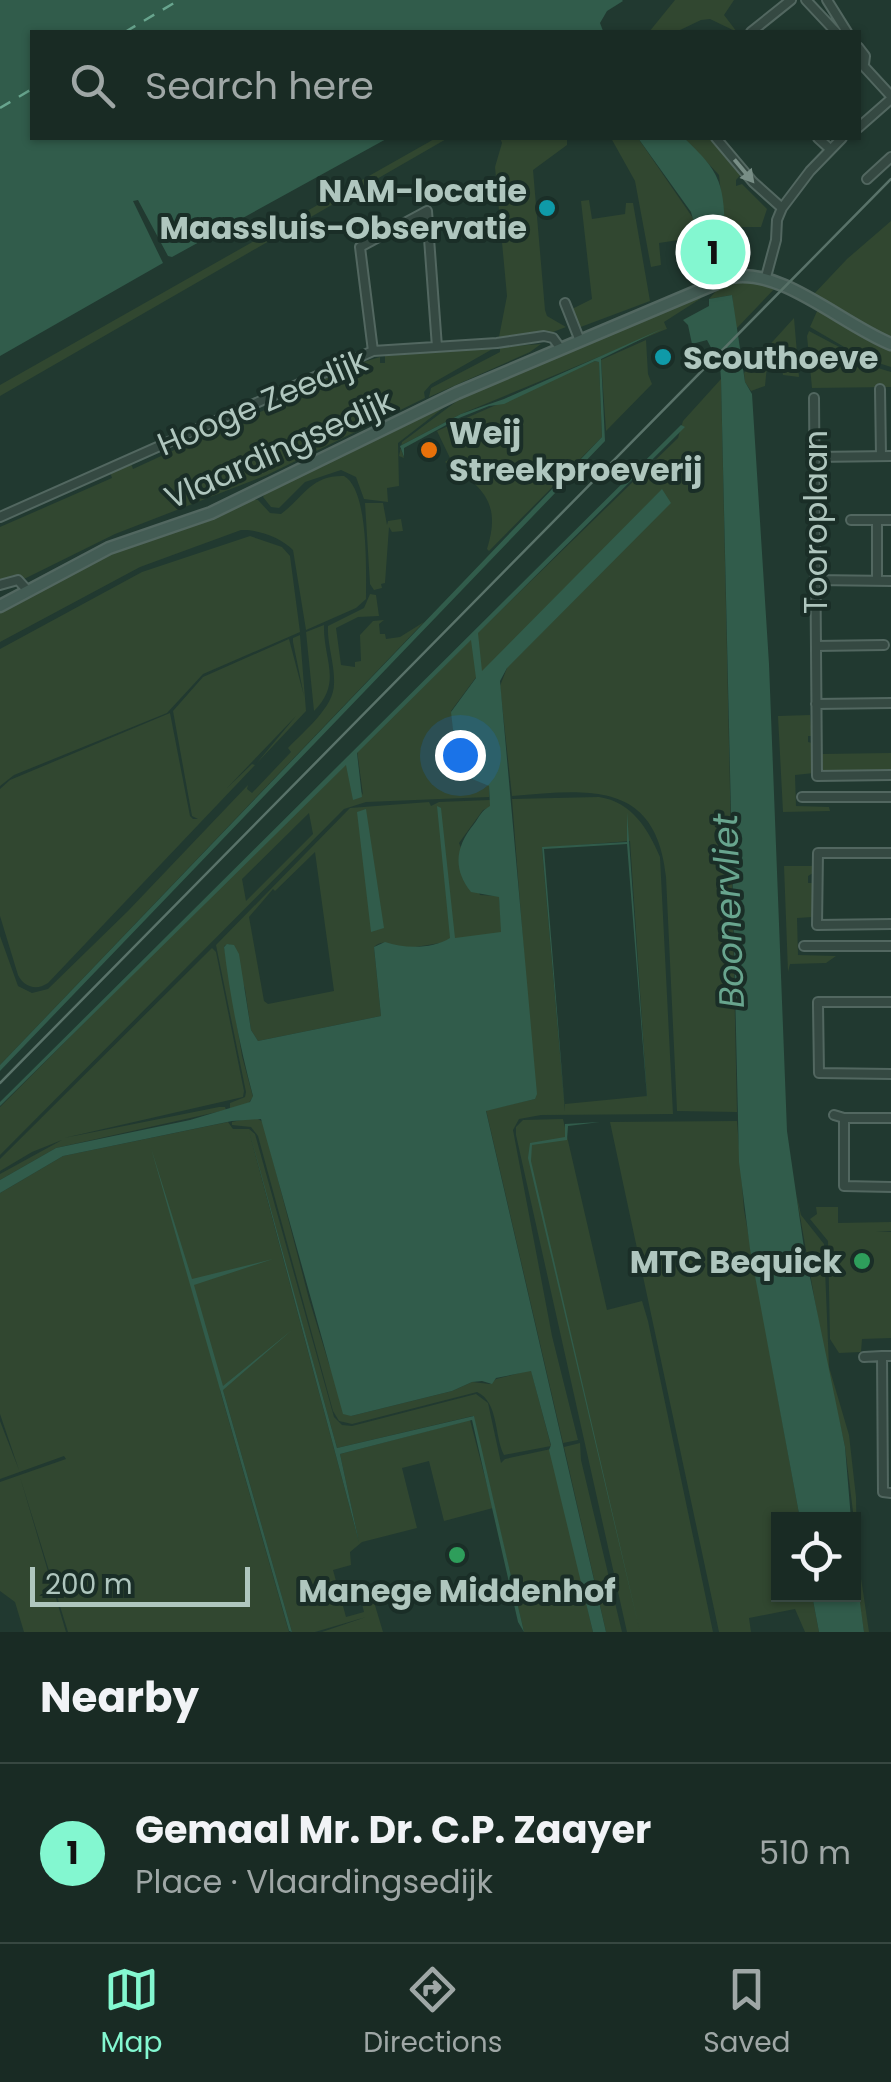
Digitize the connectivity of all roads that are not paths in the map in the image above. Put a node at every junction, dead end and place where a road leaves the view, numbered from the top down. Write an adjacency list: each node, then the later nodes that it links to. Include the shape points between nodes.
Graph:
1 (791, 0): 4 (street)
2 (806, 0): 5 (street)
3 (827, 0): 6 (street)
4 (754, 30)
5 (834, 30)
6 (846, 30)
7 (861, 62): 8 (street)
8 (891, 95): 9 (street)
9 (861, 122)
10 (718, 140): 16 (street, one-way to 16)
11 (819, 140): 13 (street)
12 (844, 140): 13 (street)
13 (826, 153): 16 (street)
14 (891, 157): 15 (street)
15 (866, 179)
16 (782, 208): 17 (street)
17 (766, 277): 19 (street, Vlaardingsedijk, via 722,280); 20 (street)
18 (565, 303): 19 (street)
19 (580, 340): 22 (street, Vlaardingsedijk)
20 (891, 344)
21 (437, 347): 22 (street, Hooge Zeedijk, via 538,338); 23 (street, Hooge Zeedijk); 23 (street, via 427,212 360,247)
22 (556, 351): 36 (street, Vlaardingsedijk, via 211,513 108,548)
23 (373, 352): 28 (street, Hooge Zeedijk)
24 (880, 389): 26 (street)
25 (814, 398): 27 (street, Tooroplaan)
26 (886, 456): 27 (street)
27 (814, 457): 32 (street, Tooroplaan)
28 (0, 517)
29 (850, 520): 30 (street)
30 (877, 520): 31 (street); 33 (street)
31 (891, 520)
32 (815, 580): 33 (street); 39 (street, Tooroplaan)
33 (877, 581): 34 (street)
34 (891, 581)
35 (3, 584): 36 (street)
36 (24, 594): 37 (street, Vlaardingsedijk)
37 (0, 606)
38 (884, 645): 39 (street, Tooroplaan)
39 (816, 646): 41 (street, Tooroplaan)
40 (891, 703): 41 (street)
41 (816, 704): 42 (street, Tooroplaan, via 817,776)
42 (891, 775)
43 (802, 797): 44 (street)
44 (891, 797)
45 (891, 853): 46 (street, via 818,853 818,925)
46 (891, 924)
47 (804, 946): 48 (street)
48 (891, 946)
49 (891, 1002): 50 (street, via 818,1002 819,1073)
50 (891, 1074)
51 (891, 1118): 52 (street, via 839,1116 844,1186)
52 (891, 1187)
53 (886, 1356): 54 (street); 55 (street)
54 (864, 1357)
55 (887, 1424): 56 (street, via 883,1492)
56 (891, 1493)

